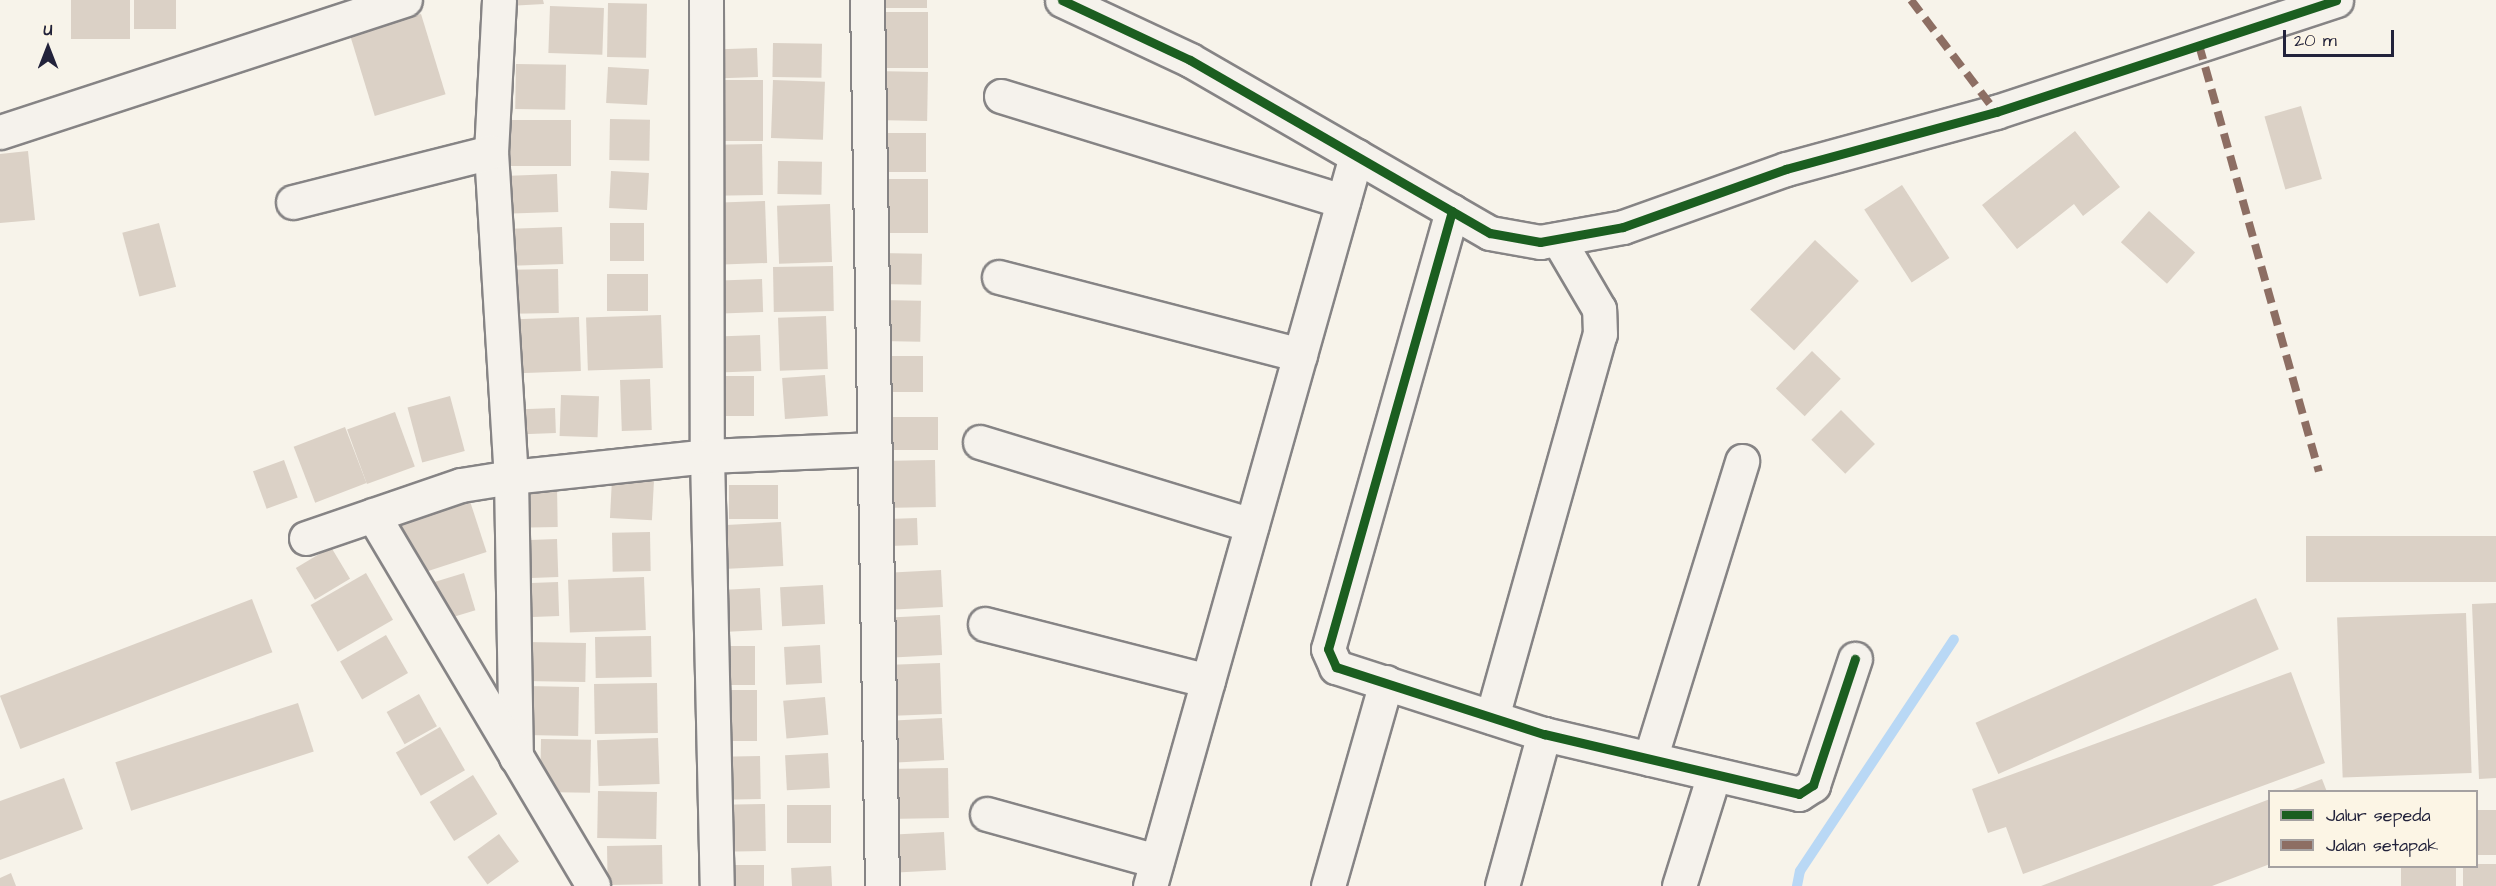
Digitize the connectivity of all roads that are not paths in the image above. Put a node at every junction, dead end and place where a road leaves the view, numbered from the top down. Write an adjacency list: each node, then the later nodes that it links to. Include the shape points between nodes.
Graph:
1 (405, 0): 8 (street)
2 (499, 0): 9 (street)
3 (706, 0): 19 (street)
4 (867, 0): 18 (street)
5 (1062, 0): 10 (street, via 1190,60)
6 (2336, 0): 14 (street, via 1996,112 1786,169 1623,227)
7 (1001, 96): 11 (street)
8 (0, 132)
9 (491, 152): 12 (street); 21 (street)
10 (1356, 156): 11 (street); 13 (street)
11 (1343, 201): 16 (street)
12 (293, 202)
13 (1452, 211): 14 (street, via 1490,233); 28 (street, via 1328,649 1336,667)
14 (1558, 239): 29 (street, via 1599,309 1600,334)
15 (999, 277): 16 (street)
16 (1300, 355): 23 (street)
17 (980, 442): 23 (street)
18 (875, 449): 19 (street); 38 (street)
19 (707, 456): 21 (street); 37 (street)
20 (1742, 461): 32 (street)
21 (511, 477): 22 (street, via 461,485); 31 (street)
22 (372, 515): 24 (street); 31 (street)
23 (1252, 525): 27 (street)
24 (306, 538)
25 (985, 624): 27 (street)
26 (1856, 658): 33 (street, via 1814,785 1799,794)
27 (1208, 681): 35 (street)
28 (1386, 682): 29 (street); 39 (street)
29 (1492, 717): 30 (street)
30 (1544, 734): 32 (street); 40 (street)
31 (516, 757): 36 (street)
32 (1650, 759): 33 (street)
33 (1714, 774): 41 (street)
34 (987, 814): 35 (street)
35 (1153, 874)
36 (593, 886)
37 (717, 886)
38 (882, 886)
39 (1328, 886)
40 (1502, 886)
41 (1679, 886)

